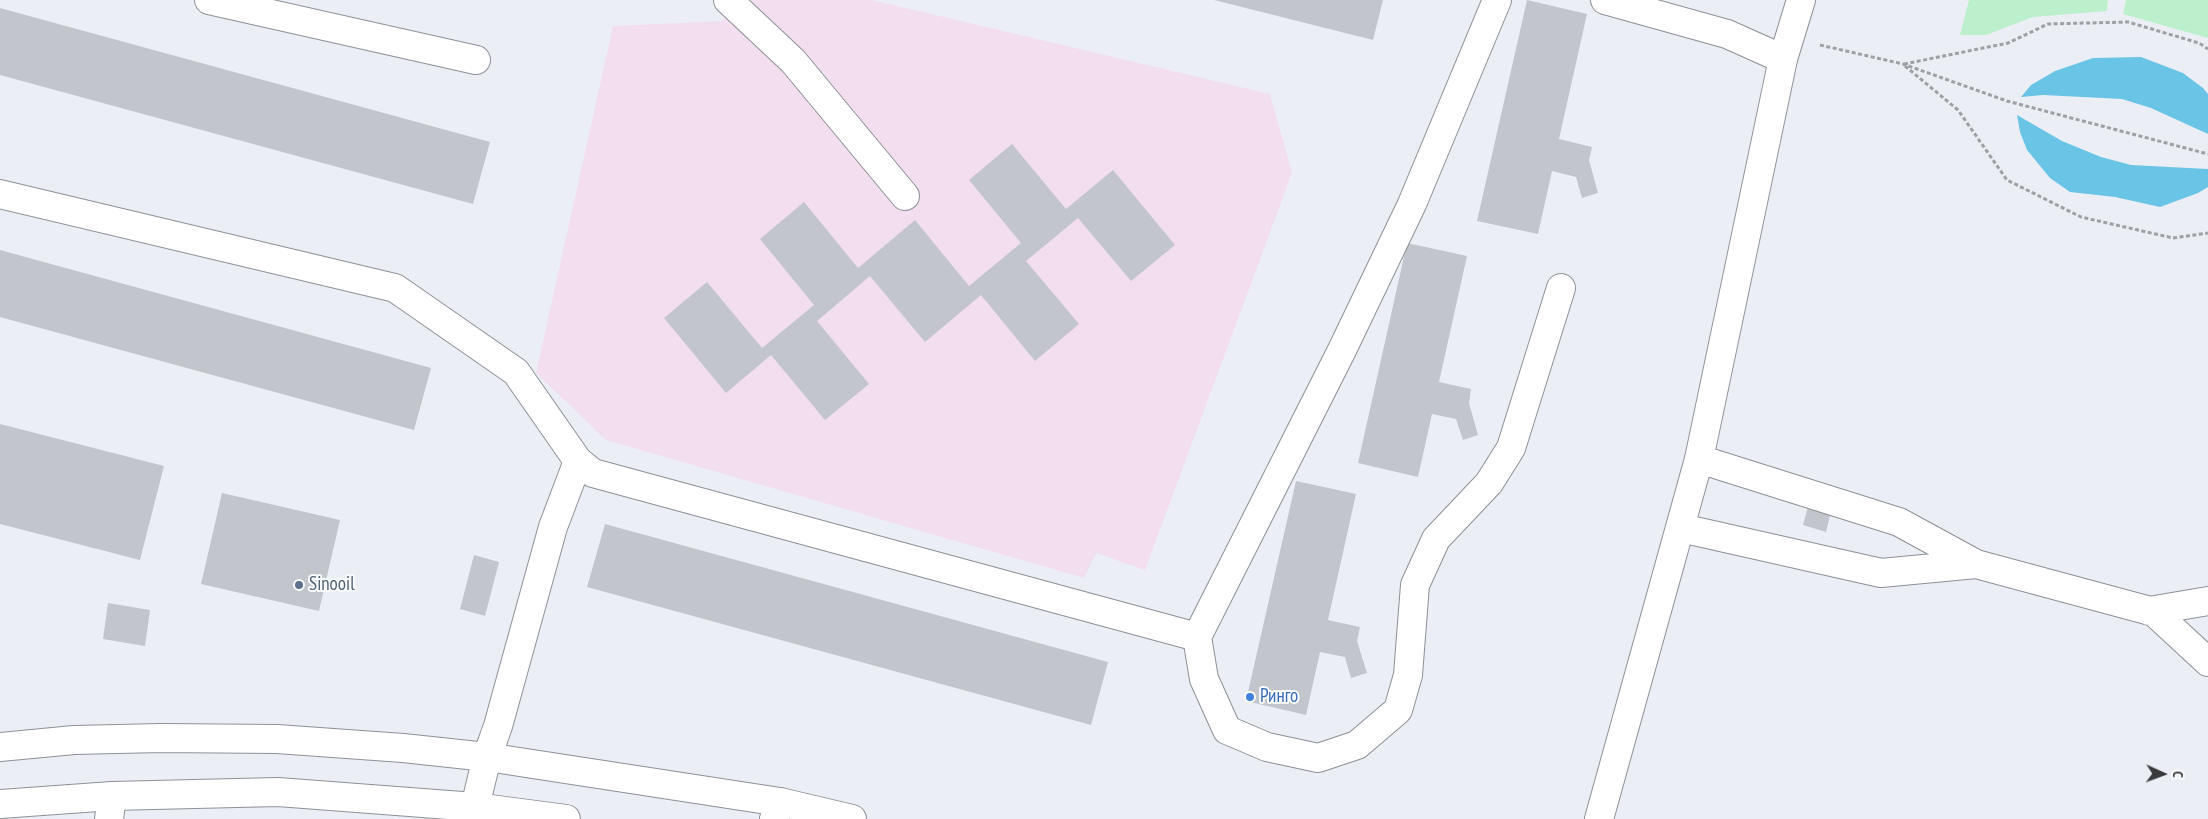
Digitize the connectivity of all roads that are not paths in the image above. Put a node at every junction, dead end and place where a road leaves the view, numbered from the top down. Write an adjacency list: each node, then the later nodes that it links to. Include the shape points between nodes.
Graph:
1 (209, 0): 7 (main road)
2 (728, 0): 9 (main road, via 793,61)
3 (1497, 0): 17 (main road, via 1412,204)
4 (1605, 0): 6 (main road)
5 (1801, 0): 6 (main road)
6 (1787, 49): 11 (main road)
7 (476, 60)
8 (0, 194): 12 (main road, via 396,288 516,372)
9 (905, 196)
10 (1562, 288): 17 (main road, via 1511,448 1489,484 1436,539 1416,585 1408,675 1398,710 1357,745 1318,758 1267,747 1227,730 1204,679)
11 (1699, 459): 13 (main road); 14 (main road, via 1899,522)
12 (578, 461): 17 (main road, via 593,473); 20 (main road, via 553,527)
13 (1681, 528): 14 (main road, via 1881,573); 27 (main road)
14 (1976, 564): 16 (main road)
15 (2208, 601): 16 (main road)
16 (2149, 611): 18 (main road, via 2154,612)
17 (1197, 637)
18 (2208, 662)
19 (0, 747): 20 (main road, via 74,740 278,739)
20 (487, 757): 22 (main road); 24 (main road)
21 (0, 804): 23 (main road)
22 (475, 807): 23 (main road, via 278,792); 25 (main road)
23 (110, 808)
24 (777, 811): 26 (main road)
25 (566, 819)
26 (852, 819)
27 (1599, 819)

